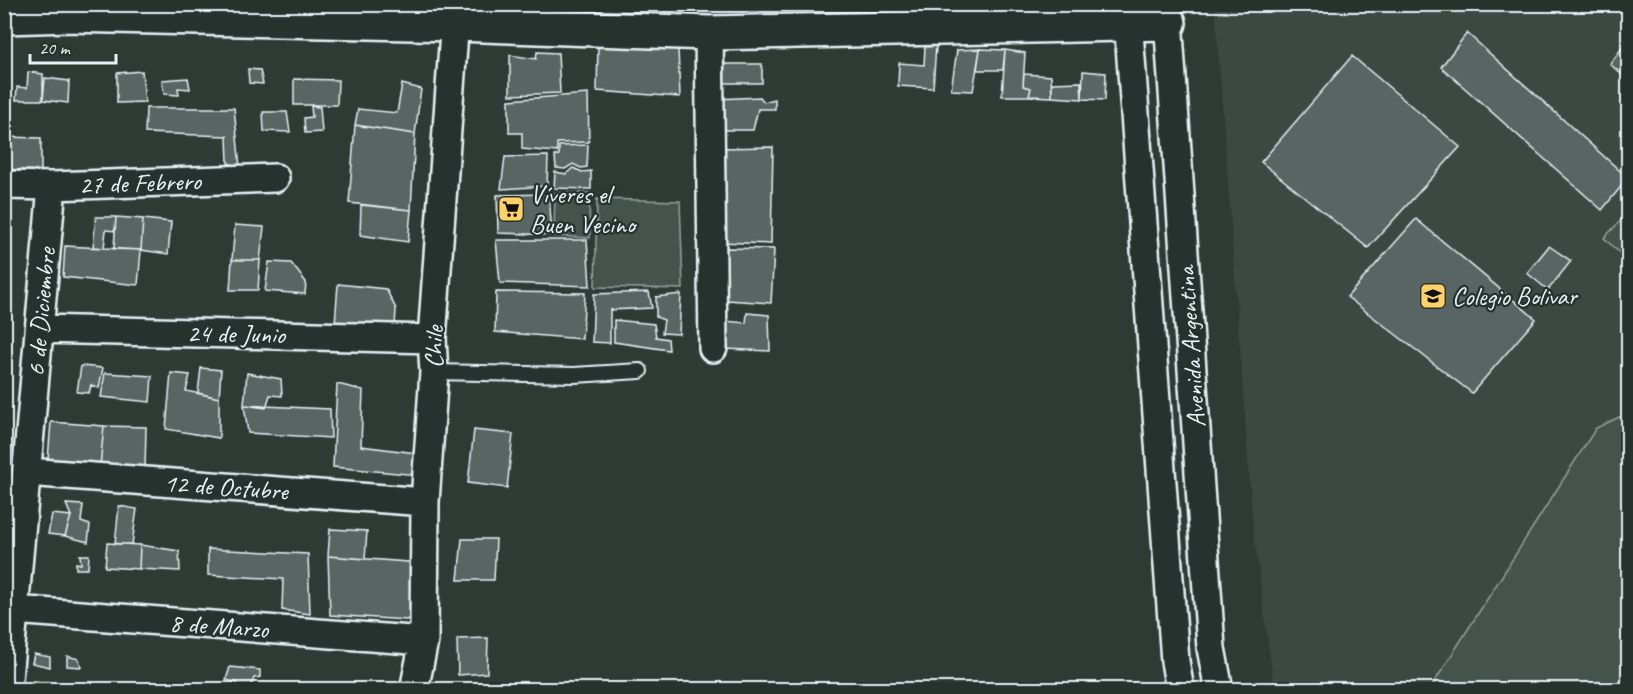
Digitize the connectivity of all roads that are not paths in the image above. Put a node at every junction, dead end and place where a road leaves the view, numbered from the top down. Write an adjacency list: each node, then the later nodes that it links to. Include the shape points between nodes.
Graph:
1 (69, 10): 2 (street); 5 (street)
2 (455, 14): 6 (street); 11 (street, Chile)
3 (1128, 14): 4 (street); 6 (street); 21 (street, Avenida Argentina, via 1174,661)
4 (1168, 14): 22 (street, Avenida Argentina, via 1211,648)
5 (4, 17)
6 (709, 33): 12 (street)
7 (275, 178): 9 (street, 27 de Febrero)
8 (4, 185): 9 (street, 27 de Febrero)
9 (52, 186): 10 (street, 6 de Diciembre)
10 (40, 329): 11 (street, 24 de Junio); 15 (street, 6 de Diciembre)
11 (432, 339): 14 (street, Chile)
12 (713, 348)
13 (640, 370): 14 (lane, via 574,375)
14 (434, 372): 16 (street, Chile)
15 (27, 472): 16 (street, 12 de Octubre); 17 (street, 6 de Diciembre)
16 (424, 502): 18 (street, Chile)
17 (15, 610): 18 (street, 8 de Marzo); 19 (street, 6 de Diciembre)
18 (424, 641): 20 (street, Chile)
19 (7, 690)
20 (414, 690)
21 (1180, 690)
22 (1219, 690)

